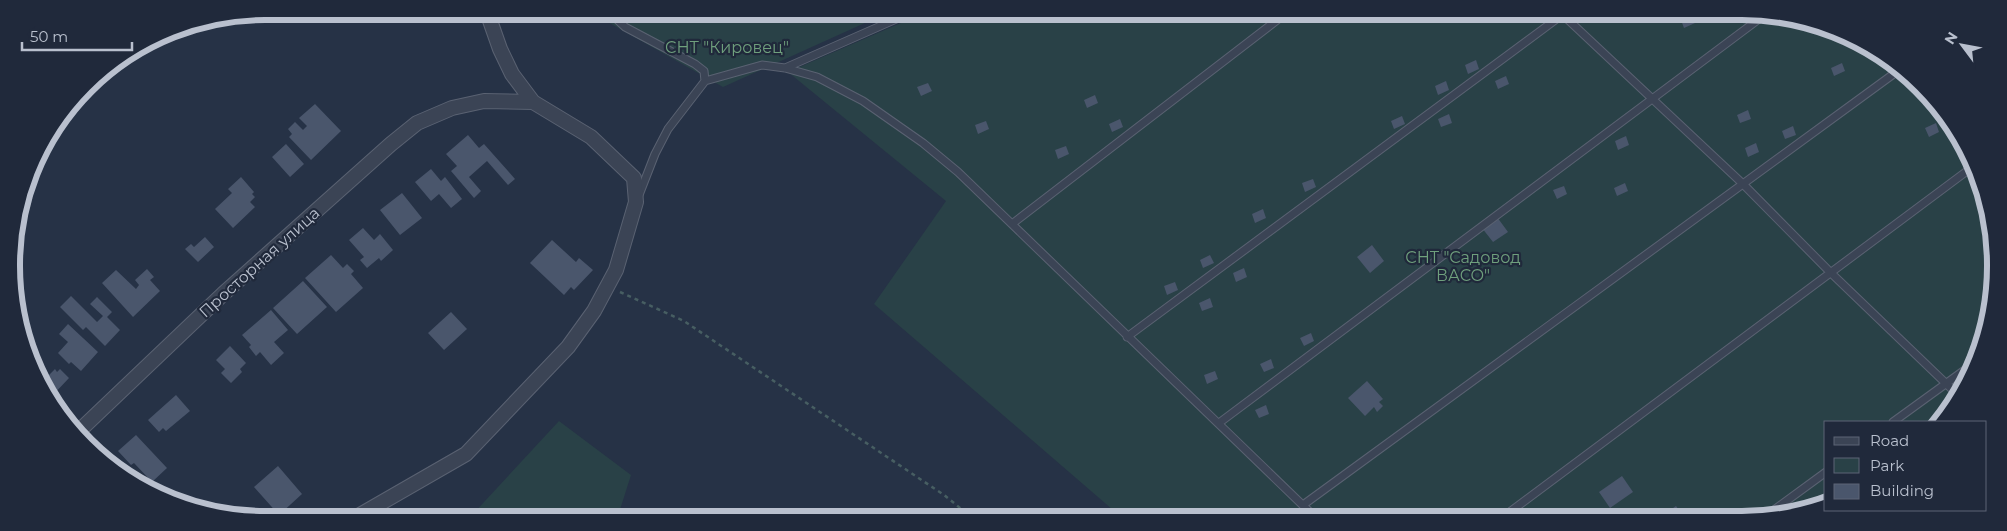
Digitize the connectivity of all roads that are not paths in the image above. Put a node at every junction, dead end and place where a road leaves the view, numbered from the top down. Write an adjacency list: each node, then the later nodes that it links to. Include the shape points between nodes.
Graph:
1 (490, 20): 12 (street, via 512,74)
2 (618, 20): 10 (lane, via 696,64 704,71)
3 (894, 20): 8 (lane)
4 (1276, 20): 16 (lane)
5 (1555, 20): 18 (lane)
6 (1567, 20): 11 (lane)
7 (1756, 21): 11 (lane)
8 (785, 68): 10 (lane, via 762,65); 16 (lane, via 817,77 870,106 951,166)
9 (1894, 74): 14 (lane)
10 (705, 81): 15 (lane, via 668,129)
11 (1652, 99): 14 (lane); 23 (lane)
12 (533, 102): 15 (street, via 591,137 634,178); 24 (street, Просторная улица, via 484,101 452,108 417,123 223,294)
13 (1967, 171): 17 (lane)
14 (1743, 184): 17 (lane); 26 (lane)
15 (636, 202): 28 (street, via 616,270 594,311 568,347 466,454)
16 (1012, 224): 18 (lane)
17 (1830, 272): 20 (lane); 30 (lane)
18 (1127, 337): 23 (lane)
19 (1964, 370): 20 (lane)
20 (1946, 383): 21 (lane); 22 (lane)
21 (1953, 390)
22 (1894, 421)
23 (1220, 423): 26 (lane)
24 (82, 428)
25 (1824, 473): 27 (lane)
26 (1303, 505): 29 (lane)
27 (1776, 509)
28 (367, 511)
29 (1309, 511)
30 (1511, 511)

